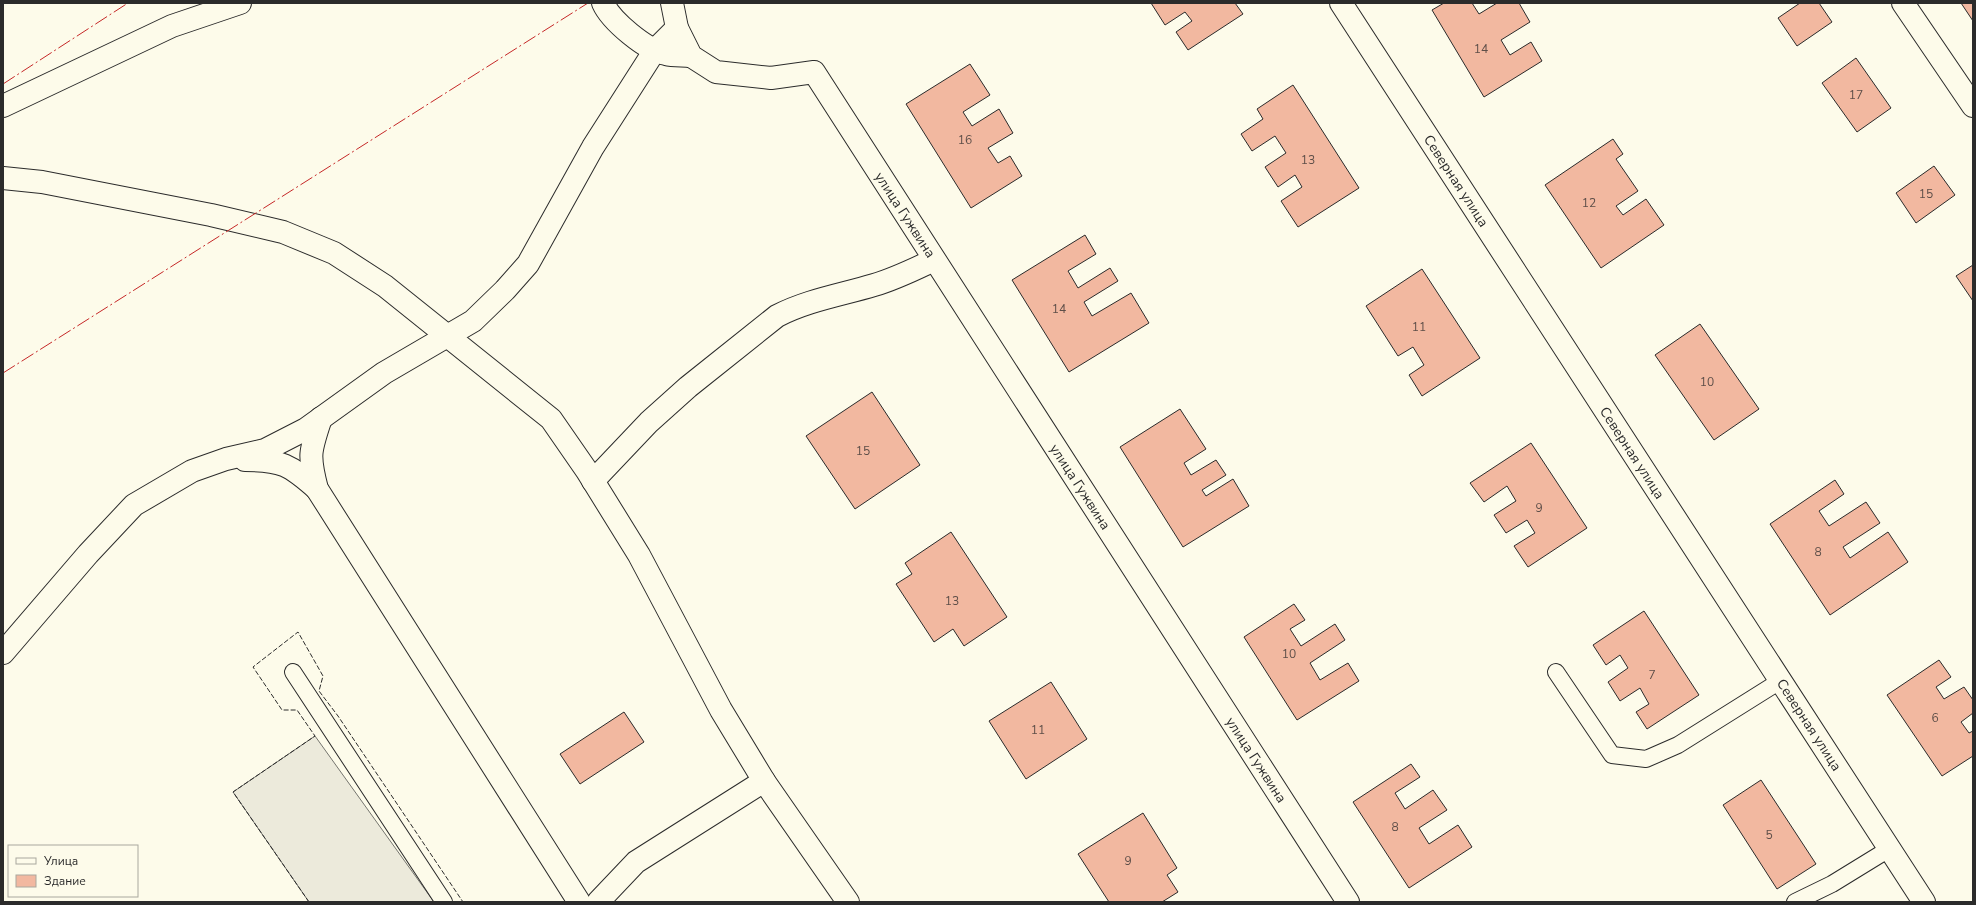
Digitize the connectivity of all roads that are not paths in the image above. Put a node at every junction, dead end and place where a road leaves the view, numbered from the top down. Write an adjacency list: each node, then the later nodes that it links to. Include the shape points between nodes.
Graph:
1 (240, 3): 9 (street, via 172,26)
2 (672, 3): 6 (street)
3 (1342, 3): 21 (street, Северная улица)
4 (1903, 3): 10 (street)
5 (601, 4): 7 (street, via 618,24)
6 (677, 28): 7 (street); 8 (street)
7 (656, 50): 8 (street, via 665,54); 13 (street, via 593,147 528,264 473,321)
8 (691, 56): 12 (street, улица Гужвина, via 716,72 746,77 770,78 814,72)
9 (3, 106)
10 (1973, 106)
11 (3, 178): 13 (street, via 42,182 211,215 283,232 334,253 385,286)
12 (934, 260): 16 (street, via 875,285 825,297 777,316 688,387 649,422); 28 (street, улица Гужвина)
13 (448, 335): 14 (street, via 384,373); 16 (street, via 551,419)
14 (321, 418): 15 (street, via 306,429 265,450); 17 (street, via 310,449)
15 (226, 459): 17 (street, via 270,460 299,474); 18 (street, via 192,471 134,505)
16 (594, 481): 22 (street, via 639,555 721,710)
17 (317, 489): 25 (street)
18 (3, 653)
19 (293, 672): 24 (lane)
20 (1556, 672): 21 (lane, via 1612,756 1646,759 1678,745)
21 (1780, 681): 23 (street, Северная улица)
22 (764, 781): 26 (street, via 636,862); 27 (street)
23 (1889, 849): 29 (lane, via 1832,884); 30 (street, Северная улица)
24 (444, 902)
25 (579, 902)
26 (598, 902)
27 (848, 902)
28 (1348, 902)
29 (1795, 902)
30 (1924, 902)

